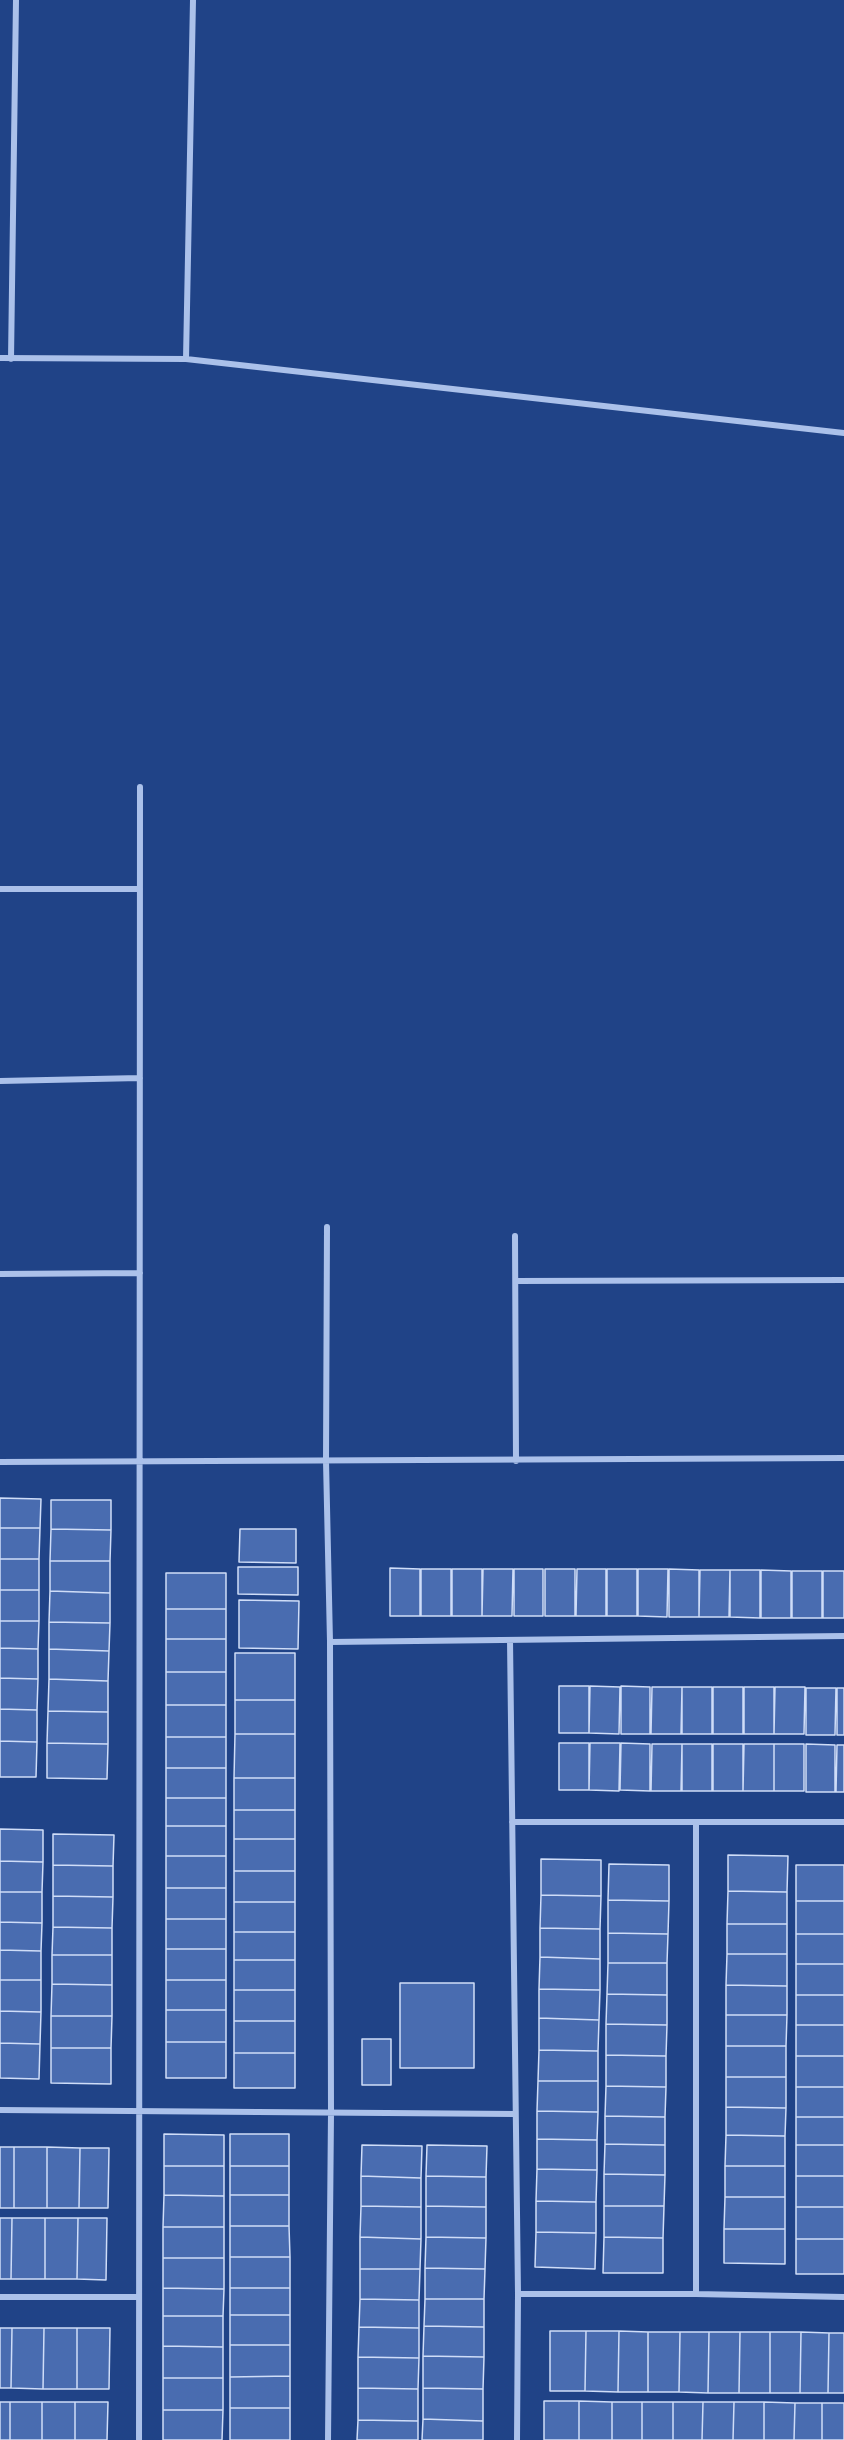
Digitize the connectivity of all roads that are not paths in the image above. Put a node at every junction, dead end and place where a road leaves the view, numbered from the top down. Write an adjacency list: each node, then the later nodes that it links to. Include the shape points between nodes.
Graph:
1 (16, 0): 4 (street)
2 (193, 0): 5 (street)
3 (0, 358): 4 (street)
4 (11, 359): 5 (street)
5 (186, 359): 6 (street)
6 (844, 433)
7 (140, 788): 9 (street)
8 (0, 889): 9 (street)
9 (140, 889): 10 (street)
10 (140, 1078): 11 (street); 14 (street)
11 (0, 1081)
12 (327, 1227): 20 (street)
13 (515, 1236): 17 (street)
14 (140, 1273): 15 (street); 19 (street)
15 (0, 1274)
16 (844, 1280): 17 (street)
17 (516, 1281): 21 (street)
18 (844, 1458): 21 (street)
19 (140, 1461): 20 (street); 22 (street); 30 (street)
20 (326, 1461): 21 (street); 25 (street)
21 (516, 1461)
22 (0, 1462)
23 (844, 1636): 24 (street)
24 (510, 1640): 25 (street); 26 (street)
25 (330, 1642): 31 (street)
26 (512, 1822): 28 (street); 32 (street)
27 (844, 1822): 28 (street)
28 (696, 1823): 34 (street)
29 (0, 2110): 30 (street)
30 (140, 2111): 31 (street); 36 (street)
31 (331, 2113): 32 (street); 39 (street)
32 (515, 2114): 33 (street)
33 (518, 2294): 34 (street); 40 (street)
34 (696, 2294): 37 (street)
35 (0, 2297): 36 (street)
36 (138, 2297): 38 (street)
37 (844, 2297)
38 (139, 2440)
39 (328, 2440)
40 (517, 2440)

